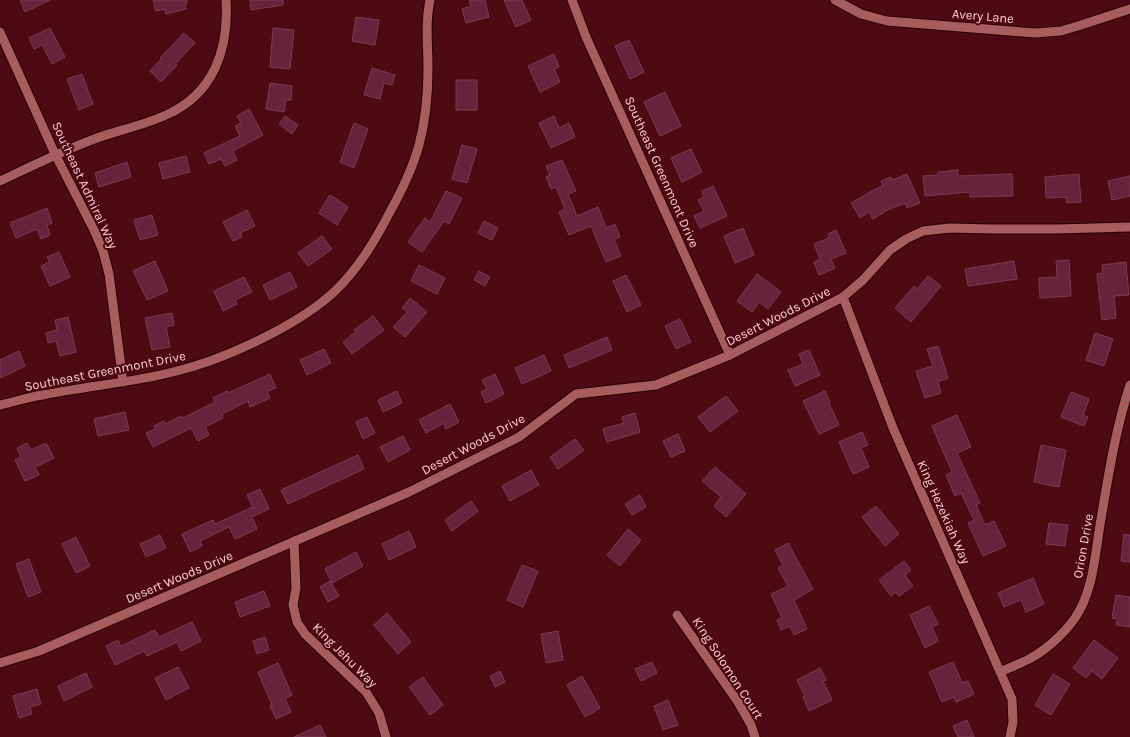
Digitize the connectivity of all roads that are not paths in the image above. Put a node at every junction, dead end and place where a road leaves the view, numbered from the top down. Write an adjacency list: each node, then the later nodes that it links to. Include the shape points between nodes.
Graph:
1 (226, 0): 7 (street, via 226,32 216,68 208,82 189,101 161,118 98,137)
2 (430, 0): 12 (street, Southeast Greenmont Drive, via 428,87 418,146 398,197 359,264 336,290 310,312 253,343 192,367)
3 (572, 0): 11 (street, Southeast Greenmont Drive, via 586,38)
4 (834, 0): 5 (street, Avery Lane, via 861,14 887,21 1035,33 1081,26)
5 (1130, 9)
6 (0, 32): 7 (street, Southeast Admiral Way)
7 (55, 154): 8 (street); 12 (street, Southeast Admiral Way, via 103,251)
8 (0, 181)
9 (1130, 227): 10 (street, Desert Woods Drive, via 923,230 890,250 863,280)
10 (843, 297): 11 (street, Desert Woods Drive); 18 (street, King Hezekiah Way, via 893,428)
11 (730, 355): 15 (street, Desert Woods Drive, via 656,385 576,394 519,437 409,492)
12 (123, 382): 14 (street, Southeast Greenmont Drive, via 42,395)
13 (1130, 385): 18 (street, Orion Drive, via 1122,408 1111,459 1088,590 1076,617 1046,648 1027,661)
14 (0, 405)
15 (294, 542): 17 (street, Desert Woods Drive, via 39,651); 19 (street, King Jehu Way, via 296,588 293,605 297,622 305,634 366,692 379,713)
16 (677, 615): 20 (street, King Solomon Court, via 738,702)
17 (0, 663)
18 (1000, 672): 21 (street, King Hezekiah Way, via 1012,699 1013,722)
19 (386, 737)
20 (755, 737)
21 (1010, 737)

